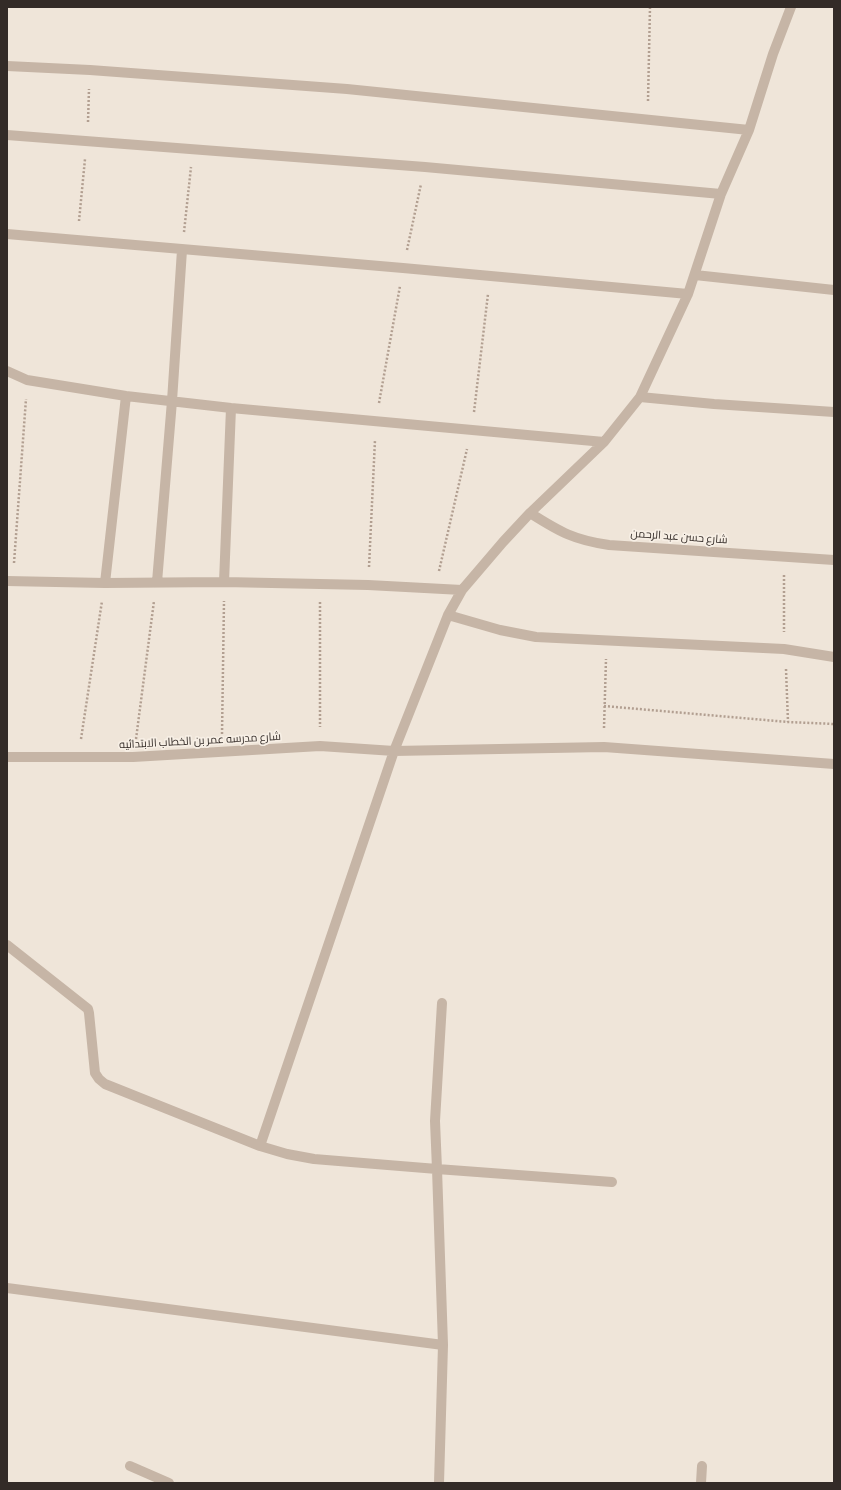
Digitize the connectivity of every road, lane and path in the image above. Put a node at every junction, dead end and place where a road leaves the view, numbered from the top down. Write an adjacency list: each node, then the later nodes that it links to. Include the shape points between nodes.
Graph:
1 (650, 7): 5 (path)
2 (791, 7): 6 (street)
3 (7, 66): 4 (street)
4 (90, 70): 5 (street, via 347,89); 8 (path)
5 (647, 119): 6 (street)
6 (749, 130): 11 (street)
7 (7, 135): 8 (street)
8 (87, 142): 9 (street); 13 (path)
9 (193, 149): 10 (street); 14 (path)
10 (425, 167): 11 (street); 15 (path)
11 (721, 194): 16 (street)
12 (7, 234): 13 (street)
13 (77, 240): 14 (street)
14 (182, 250): 15 (street); 24 (street)
15 (403, 268): 17 (street); 27 (path)
16 (695, 275): 18 (street); 19 (street)
17 (490, 276): 19 (street); 28 (path)
18 (834, 290)
19 (688, 294): 23 (street)
20 (7, 371): 21 (street)
21 (28, 380): 22 (street); 33 (path)
22 (126, 396): 24 (street); 36 (street)
23 (640, 397): 26 (street); 29 (street)
24 (172, 400): 25 (street); 34 (street)
25 (231, 408): 27 (street); 35 (street)
26 (834, 412)
27 (376, 421): 28 (street); 38 (path)
28 (472, 430): 29 (street); 39 (path)
29 (604, 442): 30 (street)
30 (530, 513): 31 (street, شارع حسن عبد الرحمن, via 556,530 573,538 591,542); 40 (street)
31 (783, 556): 32 (street, شارع حسن عبد الرحمن); 43 (path)
32 (834, 560)
33 (10, 581): 36 (street)
34 (157, 582): 35 (street); 36 (street); 51 (path)
35 (224, 582): 37 (street); 49 (path)
36 (105, 583): 52 (path)
37 (320, 584): 38 (street); 47 (path)
38 (368, 586): 39 (street)
39 (435, 588): 40 (street)
40 (462, 590): 41 (street)
41 (448, 615): 42 (street, via 536,637); 48 (street)
42 (606, 641): 43 (street); 45 (path, via 604,706)
43 (784, 649): 44 (street); 45 (path)
44 (834, 657)
45 (788, 722): 46 (path)
46 (834, 724)
47 (320, 746): 48 (street, شارع مدرسه عمر بن الخطاب الابتدائيه); 49 (street, شارع مدرسه عمر بن الخطاب الابتدائيه)
48 (394, 751): 53 (street, شارع مدرسه عمر بن الخطاب الابتدائيه, via 604,747); 56 (street)
49 (222, 753): 51 (street, شارع مدرسه عمر بن الخطاب الابتدائيه)
50 (7, 757): 52 (street, شارع مدرسه عمر بن الخطاب الابتدائيه)
51 (133, 757): 52 (street, شارع مدرسه عمر بن الخطاب الابتدائيه)
52 (78, 758)
53 (834, 764)
54 (7, 945): 56 (street, via 88,1009 95,1073 105,1084)
55 (442, 1003): 57 (street, via 435,1121)
56 (260, 1146): 57 (street, via 314,1159)
57 (437, 1169): 58 (street); 60 (street)
58 (612, 1182)
59 (7, 1288): 60 (street)
60 (443, 1345): 64 (street)
61 (130, 1466): 63 (street)
62 (702, 1466): 65 (street)
63 (169, 1483)
64 (439, 1483)
65 (701, 1483)

